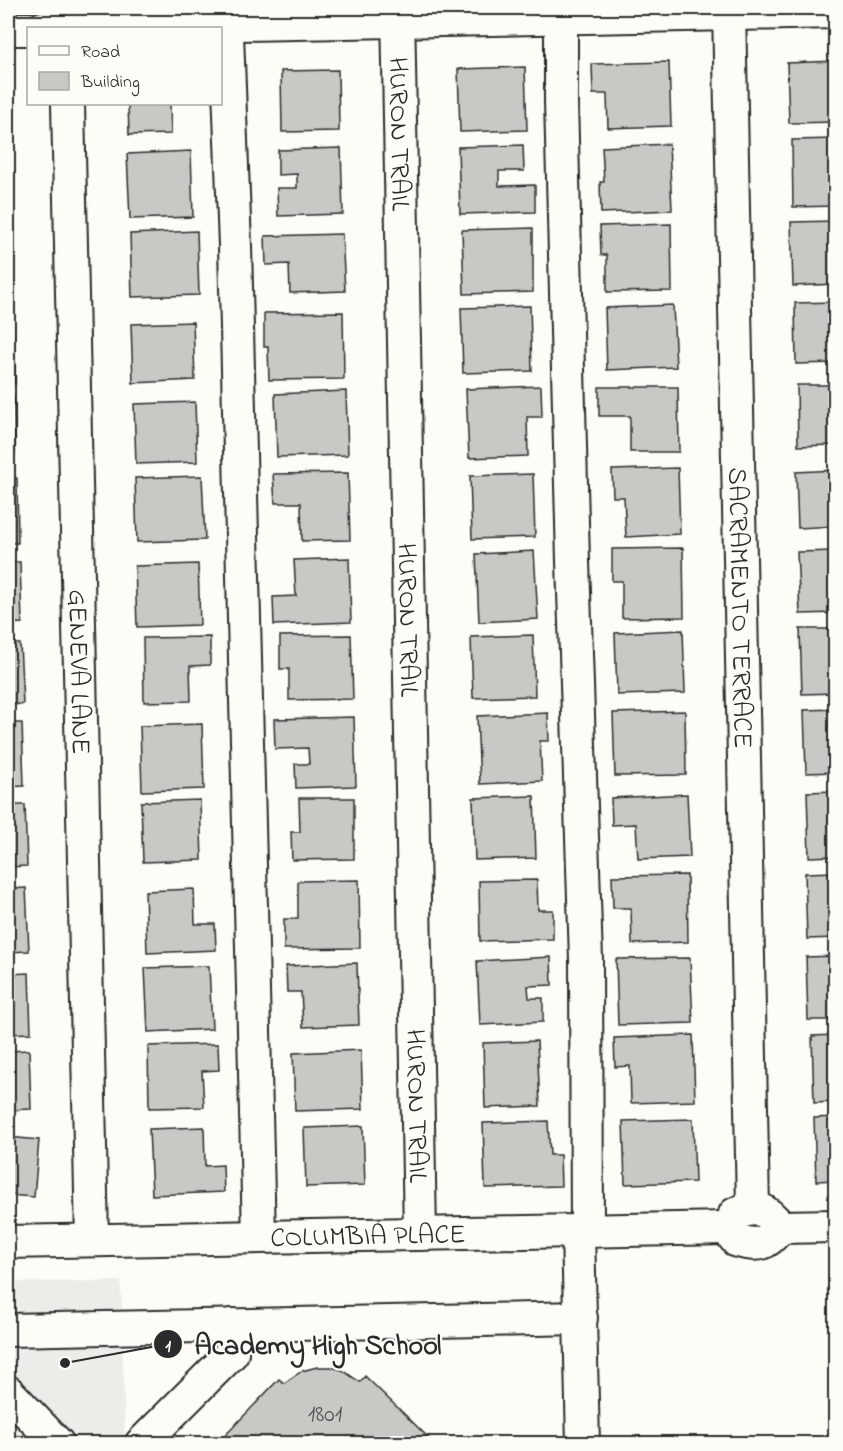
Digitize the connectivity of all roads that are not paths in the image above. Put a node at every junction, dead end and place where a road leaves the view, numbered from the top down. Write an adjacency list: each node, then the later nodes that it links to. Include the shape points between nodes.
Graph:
1 (66, 8): 7 (street)
2 (730, 10): 3 (street); 4 (street); 12 (street, SACRAMENTO TERRACE)
3 (836, 12)
4 (561, 13): 5 (street); 16 (street, via 586,960)
5 (398, 15): 6 (street); 17 (street, HURON TRAIL)
6 (226, 16): 8 (street); 18 (street)
7 (66, 27)
8 (79, 27)
9 (8, 29): 10 (street)
10 (27, 29)
11 (68, 105): 19 (street, GENEVA LANE)
12 (753, 1208): 14 (street, via 770,1213); 15 (street, via 735,1213)
13 (836, 1226): 14 (street)
14 (780, 1227): 15 (street, via 771,1239 754,1245 736,1241)
15 (727, 1228): 16 (street, COLUMBIA PLACE)
16 (583, 1231): 17 (street, COLUMBIA PLACE); 21 (street)
17 (420, 1234): 18 (street, COLUMBIA PLACE)
18 (259, 1237): 19 (street, COLUMBIA PLACE)
19 (92, 1240): 20 (street, COLUMBIA PLACE)
20 (8, 1242)
21 (581, 1318): 22 (street); 27 (street)
22 (232, 1325): 23 (street); 26 (street, via 232,1353)
23 (8, 1330)
24 (8, 1392): 25 (street)
25 (58, 1443)
26 (141, 1443)
27 (583, 1443)

